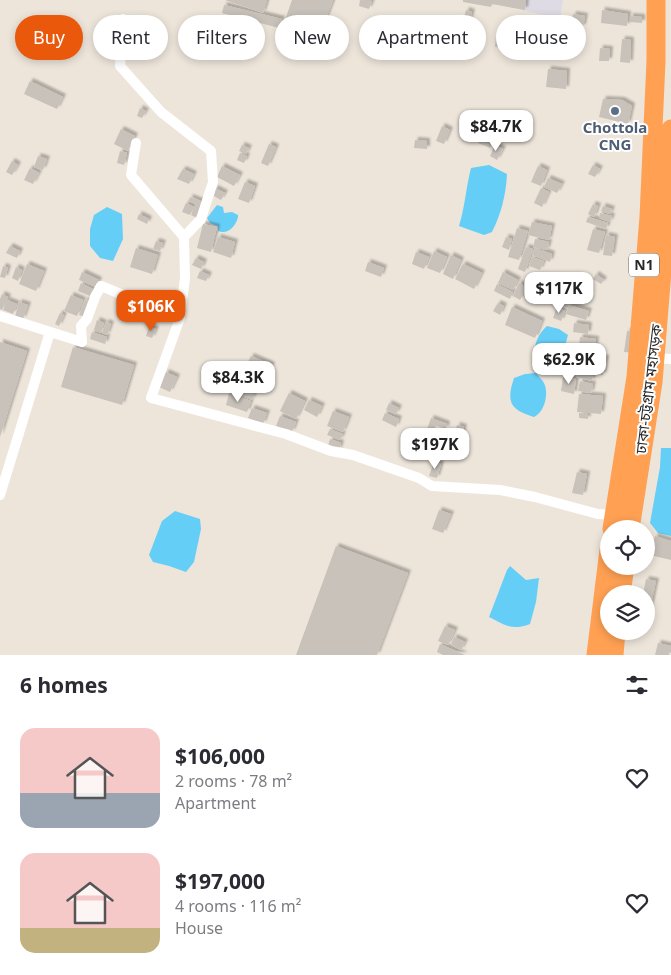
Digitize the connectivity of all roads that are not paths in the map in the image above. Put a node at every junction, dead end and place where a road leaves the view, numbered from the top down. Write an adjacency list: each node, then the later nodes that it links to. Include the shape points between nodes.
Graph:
1 (656, 0): 12 (highway, ঢাকা-চট্টগ্রাম মহাসড়ক / N1, via 649,217 636,377)
2 (120, 60): 5 (street, via 120,66 161,112 211,151 213,182 201,219)
3 (671, 129): 9 (highway, ঢাকা-চট্টগ্রাম মহাসড়ক / N1)
4 (136, 143): 5 (street, via 132,175)
5 (184, 237): 7 (street, via 185,278)
6 (0, 316): 8 (street)
7 (180, 318): 8 (street, via 101,286 81,326 82,342); 11 (street, via 151,398 286,434 419,478 432,486 500,490 535,496)
8 (50, 332): 10 (street)
9 (663, 359): 13 (highway, ঢাকা-চট্টগ্রাম মহাসড়ক / N1, via 653,382)
10 (0, 495)
11 (608, 520)
12 (612, 520)
13 (631, 520)
14 (606, 575): 16 (highway)
15 (615, 640): 17 (highway)
16 (596, 655)
17 (614, 655)

